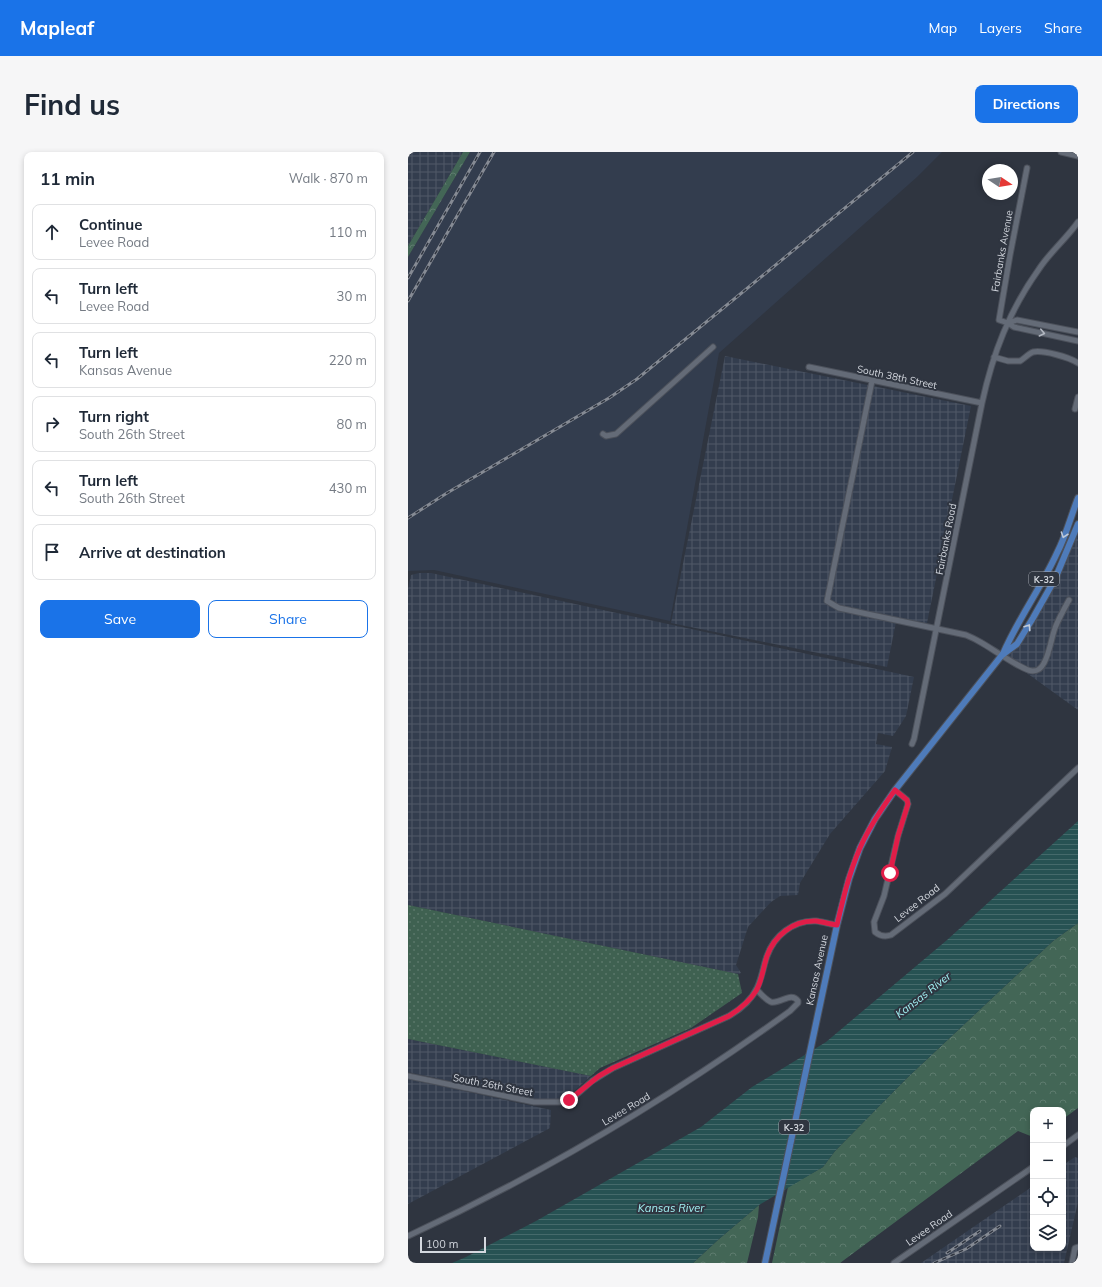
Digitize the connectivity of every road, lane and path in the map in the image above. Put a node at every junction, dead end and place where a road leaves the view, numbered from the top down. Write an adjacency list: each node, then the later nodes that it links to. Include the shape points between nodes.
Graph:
1 (1061, 152): 2 (street)
2 (1078, 156)
3 (1027, 168): 5 (street, Fairbanks Avenue, via 999,320)
4 (1078, 222): 5 (street, via 1040,267)
5 (1008, 323): 6 (street, via 1017,320); 7 (street, one-way to 7, via 1014,327); 9 (street, Fairbanks Road)
6 (1078, 332)
7 (1078, 341)
8 (713, 347): 16 (street, via 616,434)
9 (994, 357): 10 (street, via 1020,362 1029,354 1042,352); 14 (street, Fairbanks Road)
10 (1078, 362)
11 (809, 367): 12 (street, South 38th Street)
12 (872, 381): 14 (street, South 38th Street); 20 (street, via 827,601 839,608)
13 (1078, 398): 15 (street)
14 (982, 403): 20 (street, Fairbanks Road)
15 (1075, 409)
16 (603, 434)
17 (1078, 498): 21 (main road, Kansas Avenue / K-32, one-way to 21, via 1058,552)
18 (1078, 524): 21 (main road, Kansas Avenue / K-32, one-way to 18, via 1017,644 1033,618 1055,579)
19 (1069, 600): 21 (street, via 1059,618 1044,664 1039,669 1030,671)
20 (936, 629): 21 (street, via 974,638); 22 (street, Fairbanks Road)
21 (1002, 656): 24 (main road, Kansas Avenue / K-32)
22 (912, 744)
23 (1078, 768): 24 (street, Levee Road, via 945,894 891,935 886,936 875,932 874,922 884,896 908,804)
24 (895, 790): 25 (main road, Kansas Avenue / K-32, via 875,819 860,848)
25 (837, 925): 26 (street, South 26th Street, via 804,922 785,930 769,950); 33 (main road, Kansas Avenue / K-32)
26 (757, 990): 27 (street, South 26th Street, via 745,1005 729,1016 613,1068 596,1078 574,1097 562,1102 534,1102); 31 (street, Levee Road, via 769,1001 778,1002 793,997 798,1004 733,1052 591,1141)
27 (408, 1076)
28 (1078, 1135): 29 (street)
29 (1066, 1144)
30 (1030, 1169): 34 (street, Levee Road)
31 (408, 1236)
32 (1077, 1247): 35 (street)
33 (765, 1263)
34 (894, 1263)
35 (1072, 1263)

